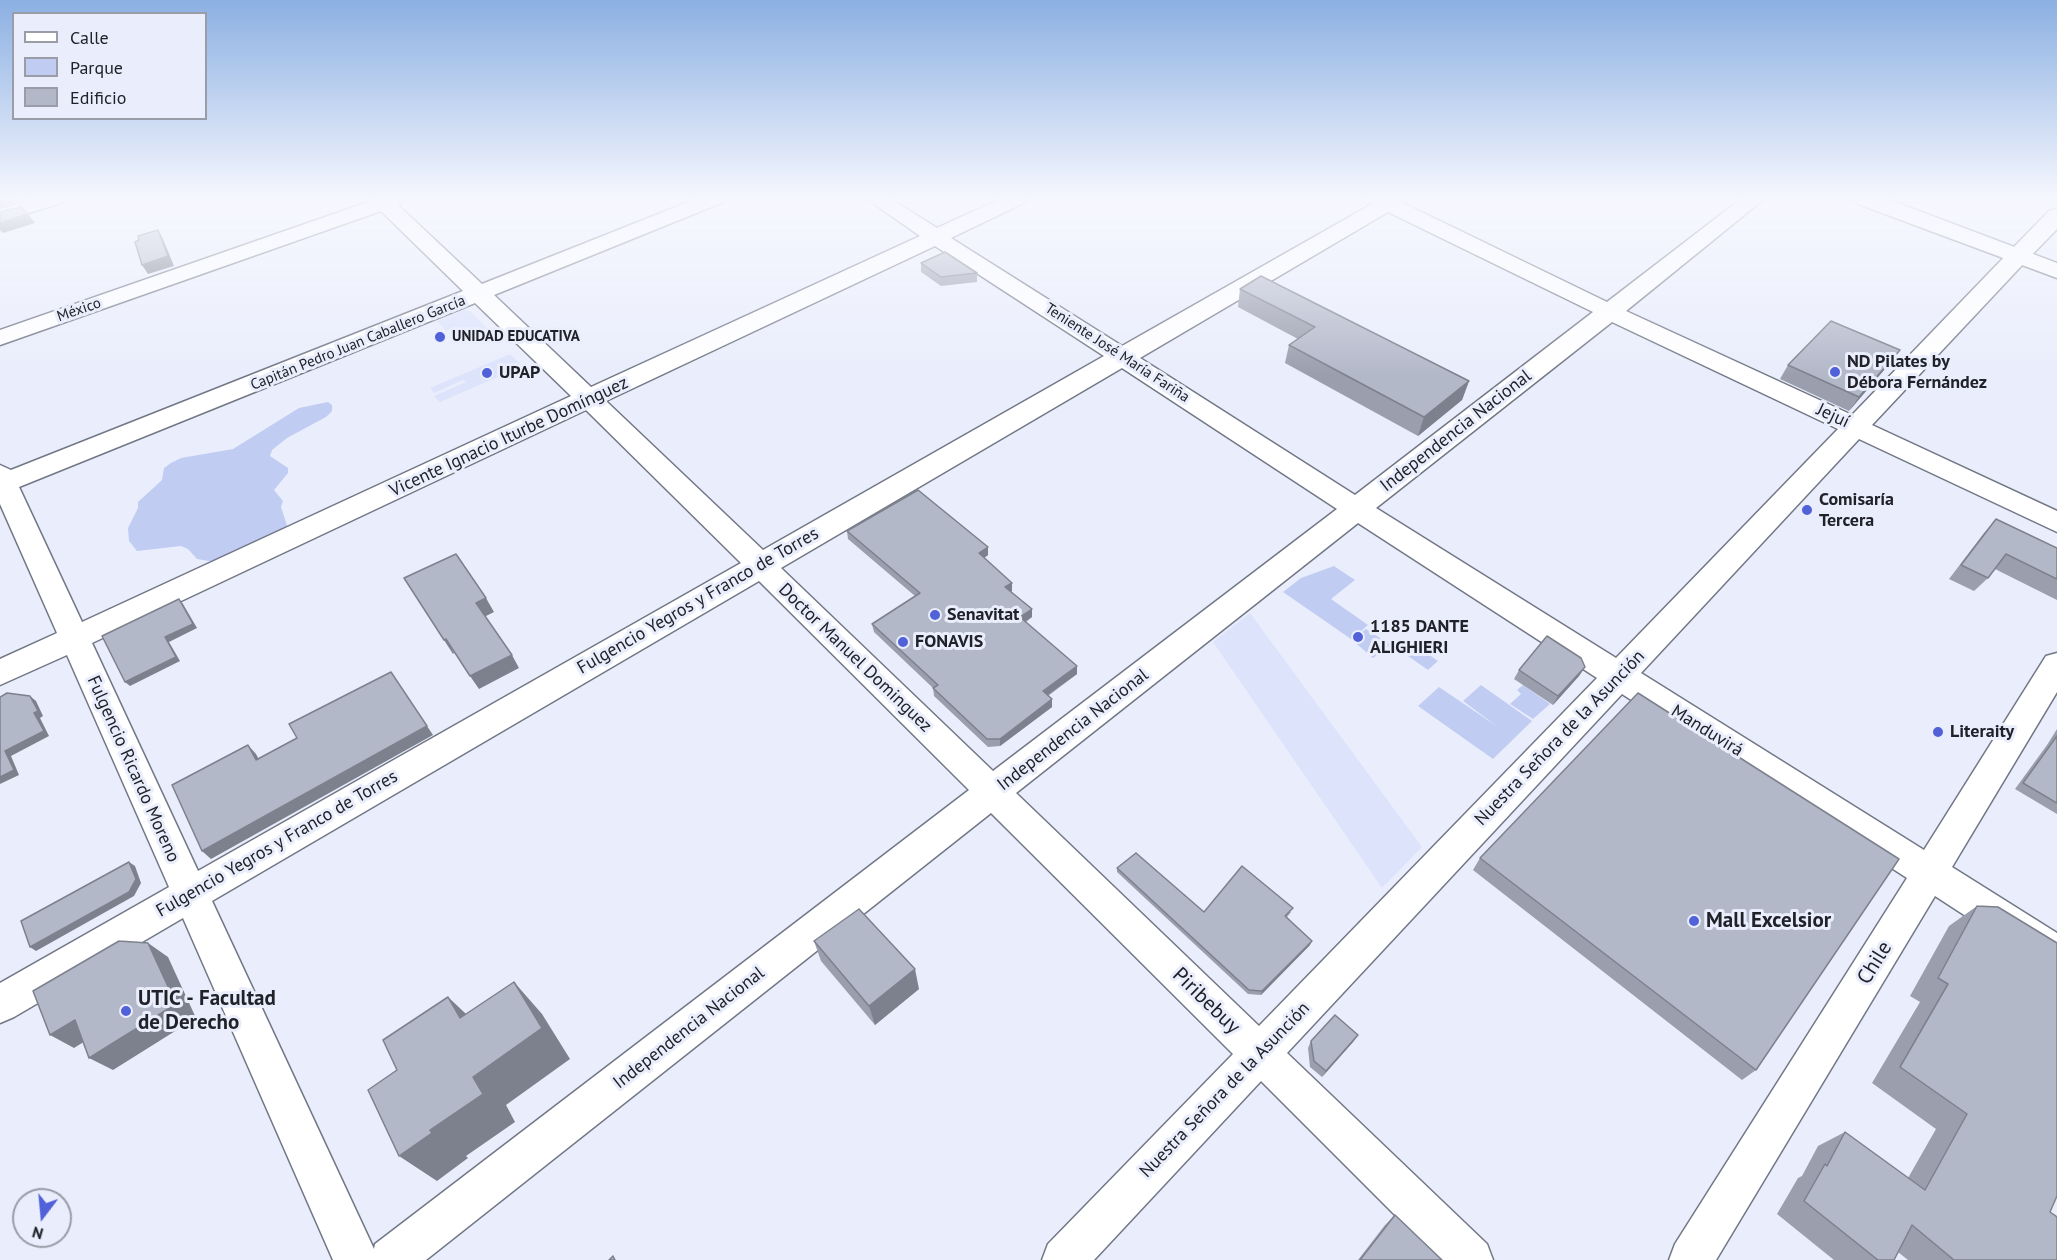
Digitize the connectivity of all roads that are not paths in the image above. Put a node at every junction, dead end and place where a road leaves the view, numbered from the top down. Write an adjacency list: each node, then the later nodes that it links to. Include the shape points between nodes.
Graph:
1 (225, 258): 14 (street, México)
2 (443, 258): 12 (street, Doctor Manuel Dominguez)
3 (570, 258): 12 (street, Capitán Pedro Juan Caballero García)
4 (893, 258): 16 (street, Vicente Ignacio Iturbe Domínguez)
5 (970, 258): 15 (street, Teniente José María Fariña)
6 (1291, 258): 15 (street, Fulgencio Yegros y Franco de Torres)
7 (1501, 258): 13 (street, Jejuí)
8 (1677, 258): 13 (street, Independencia Nacional)
9 (2017, 258): 17 (street, Nuestra Señora de la Asunción)
10 (2035, 258): 11 (main road)
11 (2057, 271)
12 (479, 295): 16 (street, Doctor Manuel Dominguez); 18 (street, Capitán Pedro Juan Caballero García)
13 (1608, 311): 17 (street, Jejuí); 19 (street, Independencia Nacional)
14 (0, 338)
15 (1123, 357): 19 (street, Teniente José María Fariña); 21 (street, Fulgencio Yegros y Franco de Torres)
16 (588, 400): 21 (street, Doctor Manuel Dominguez); 22 (street, Vicente Ignacio Iturbe Domínguez)
17 (1856, 427): 20 (street, Jejuí); 25 (street, Nuestra Señora de la Asunción)
18 (1, 481): 22 (street, Fulgencio Ricardo Moreno)
19 (1357, 508): 25 (street, Manduvirá); 26 (street, Independencia Nacional)
20 (2057, 522)
21 (760, 566): 26 (street, Doctor Manuel Dominguez); 28 (street, Fulgencio Yegros y Franco de Torres)
22 (74, 638): 24 (street, Vicente Ignacio Iturbe Domínguez); 28 (street, Fulgencio Ricardo Moreno)
23 (2057, 664): 27 (street, Chile)
24 (0, 673)
25 (1620, 676): 27 (street, Manduvirá); 31 (street, Nuestra Señora de la Asunción)
26 (993, 792): 31 (street, Piribebuy); 33 (street, Independencia Nacional)
27 (1931, 873): 29 (street, Manduvirá); 36 (street, Chile)
28 (190, 893): 30 (street, Fulgencio Yegros y Franco de Torres); 32 (street, Fulgencio Ricardo Moreno)
29 (2057, 954)
30 (0, 1004)
31 (1260, 1053): 34 (street, Nuestra Señora de la Asunción); 35 (street, Piribebuy)
32 (356, 1260)
33 (392, 1260)
34 (1064, 1260)
35 (1471, 1260)
36 (1691, 1260)

